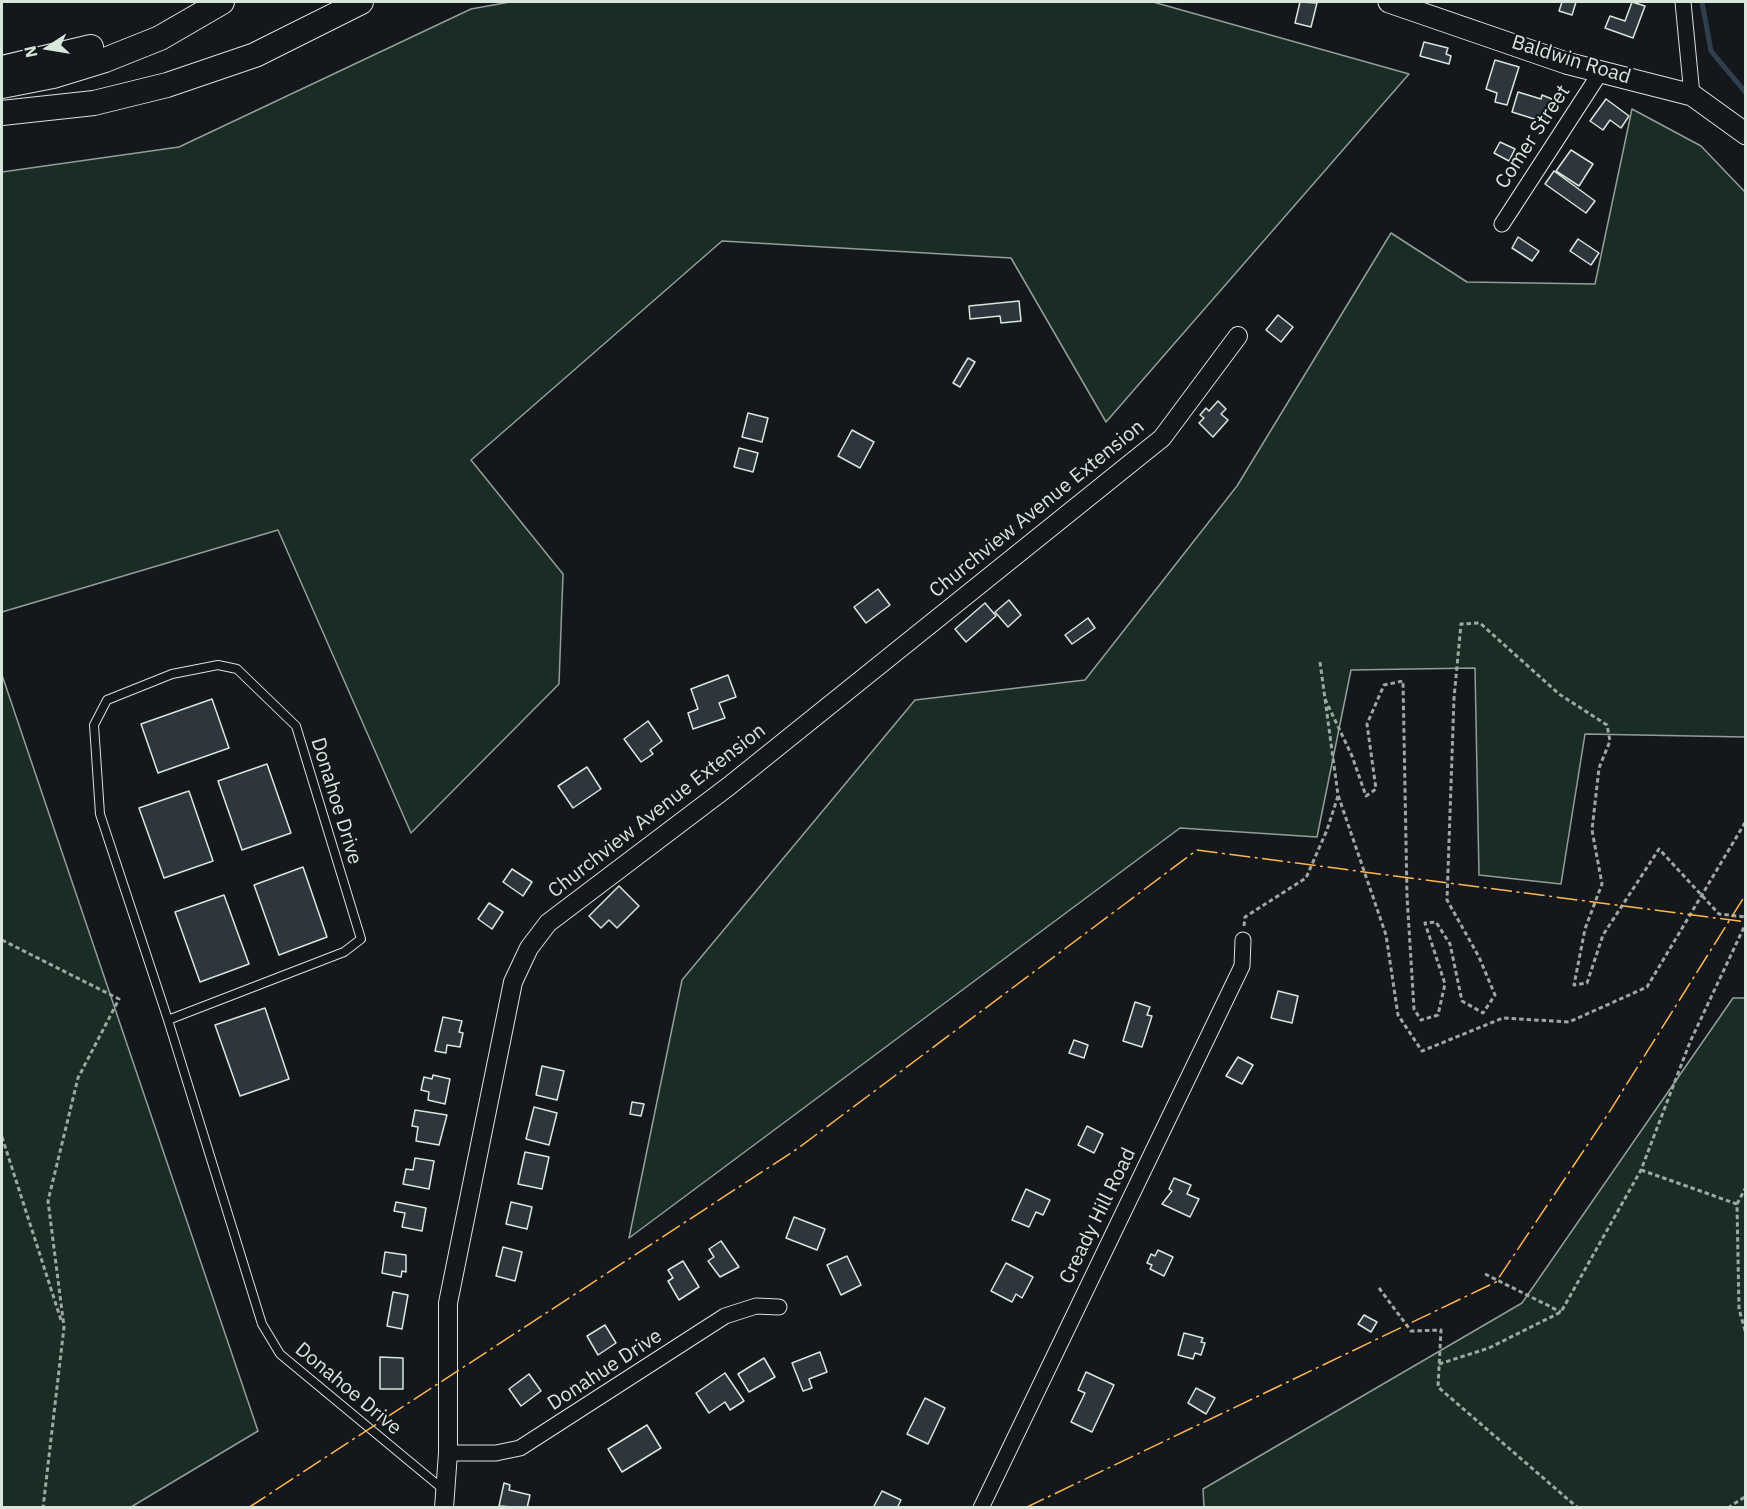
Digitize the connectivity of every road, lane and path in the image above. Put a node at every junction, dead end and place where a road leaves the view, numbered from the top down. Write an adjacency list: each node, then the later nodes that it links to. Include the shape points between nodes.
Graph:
1 (192, 2): 6 (main road, via 108,42)
2 (222, 2): 8 (main road, via 160,38 105,60)
3 (361, 2): 10 (main road, via 255,55 167,85 94,104)
4 (1389, 2): 7 (main road, Baldwin Road)
5 (1683, 2): 9 (street)
6 (2, 68)
7 (1600, 73): 9 (main road, Baldwin Road); 12 (street, Comer Street)
8 (2, 86)
9 (1692, 95): 11 (main road, Baldwin Road)
10 (2, 113)
11 (1746, 134)
12 (1502, 224)
13 (1238, 336): 35 (street, Churchview Avenue Extension, via 1162,438 729,786 548,923 529,948 513,982 448,1303)
14 (1320, 662): 15 (path)
15 (1325, 699): 16 (path); 18 (path, via 1366,796 1376,789 1367,724 1384,685 1403,681 1407,896 1414,1009 1421,1020 1438,1015 1445,984 1425,923 1436,922 1450,944 1462,1000 1483,1013 1495,995 1447,900 1454,698 1461,624 1480,623 1559,694 1607,725 1610,741 1599,768 1592,830 1602,884 1585,928 1574,985 1587,983 1603,935 1659,849)
16 (1338, 795): 18 (path, via 1386,935 1398,1016 1422,1051 1503,1018 1569,1022 1647,987); 22 (path, via 1306,878 1245,916)
17 (1746, 821): 18 (path)
18 (1701, 894): 19 (path, via 1719,914)
19 (1746, 917)
20 (1746, 923): 25 (path, via 1690,1042)
21 (2, 940): 32 (path, via 119,999 78,1078 48,1201)
22 (1243, 940): 39 (street, Cready Hill Road, via 1242,966)
23 (168, 1020): 23 (lane, Donahoe Drive, via 344,952 361,939 296,726 237,669 218,664 172,674 107,700 94,725 100,814); 37 (lane, Donahoe Drive, via 262,1324 280,1354)
24 (2, 1137): 32 (path)
25 (1641, 1170): 27 (path); 31 (path)
26 (1746, 1187): 27 (path)
27 (1737, 1204): 33 (path, via 1739,1309)
28 (1485, 1274): 31 (path)
29 (1379, 1288): 34 (path, via 1411,1331 1441,1330)
30 (779, 1307): 35 (street, Donahue Drive, via 756,1306 725,1316 520,1448 496,1453)
31 (1561, 1312): 34 (path, via 1489,1348)
32 (64, 1328): 38 (path)
33 (1746, 1334)
34 (1439, 1364): 40 (path, via 1438,1387)
35 (448, 1453): 37 (street, Churchview Avenue Extension)
36 (1746, 1496): 41 (path)
37 (445, 1499)
38 (43, 1508)
39 (981, 1508)
40 (1578, 1508)
41 (1728, 1508)

